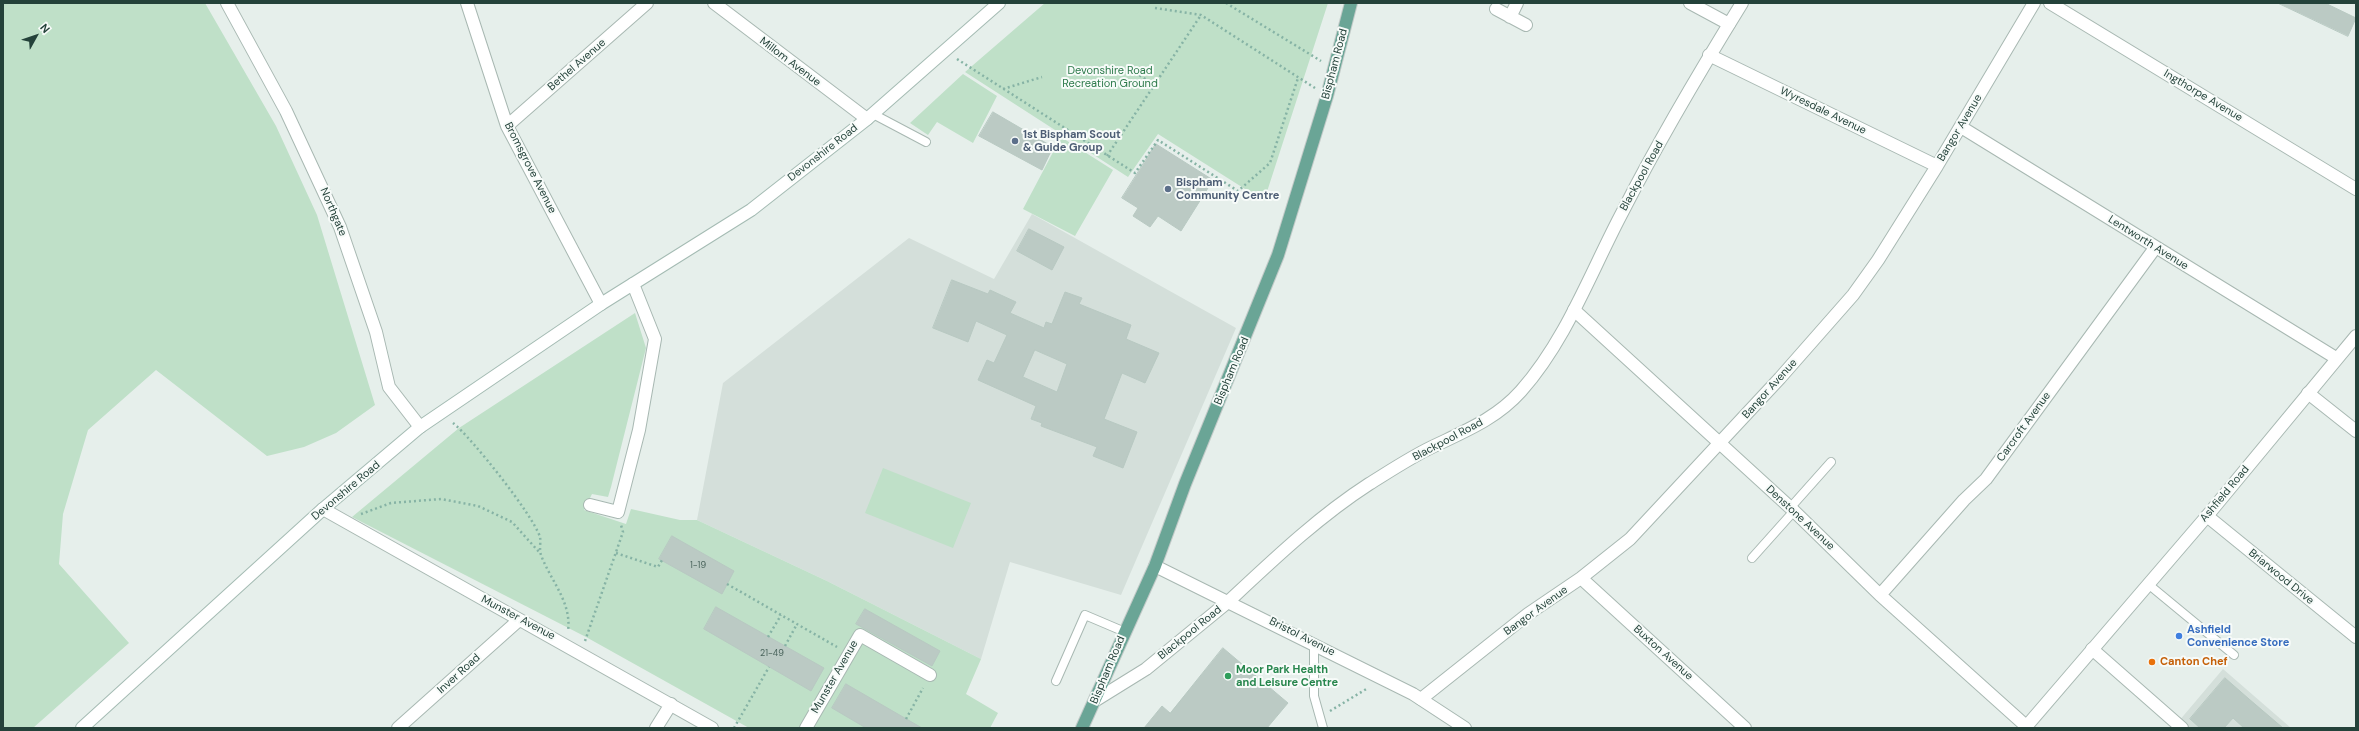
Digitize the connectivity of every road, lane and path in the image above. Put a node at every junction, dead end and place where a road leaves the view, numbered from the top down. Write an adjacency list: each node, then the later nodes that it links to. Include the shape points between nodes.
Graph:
1 (227, 3): 43 (street, Northgate, via 286,110 340,227 376,332 388,386)
2 (467, 3): 29 (street, Bromsgrove Avenue)
3 (647, 3): 29 (street, Bethel Avenue)
4 (714, 3): 28 (street, Millom Avenue)
5 (999, 3): 19 (street, Devonshire Road)
6 (1226, 3): 22 (path)
7 (1351, 3): 22 (main road, Bispham Road)
8 (1517, 3): 16 (street)
9 (1690, 3): 17 (street)
10 (1742, 3): 17 (street, Blackpool Road)
11 (2034, 3): 30 (street, Bangor Avenue)
12 (2050, 3): 34 (street, Ingthorpe Avenue)
13 (1155, 8): 15 (path)
14 (1496, 9): 16 (street)
15 (1201, 15): 24 (path); 25 (path)
16 (1510, 17): 18 (street)
17 (1729, 24): 20 (street, Blackpool Road)
18 (1526, 26)
19 (945, 50): 26 (path); 28 (street, Devonshire Road)
20 (1709, 55): 33 (street, Wyresdale Avenue); 38 (street, Blackpool Road, via 1623,211)
21 (1131, 70): 25 (path)
22 (1334, 70): 27 (main road, Bispham Road)
23 (1042, 78): 26 (path)
24 (1298, 78): 27 (path); 32 (path, via 1270,163 1238,191 1158,140 1135,173)
25 (1155, 85): 32 (path)
26 (1003, 89): 32 (path)
27 (1327, 96): 57 (main road, Bispham Road, via 1278,254 1185,484)
28 (870, 116): 31 (lane); 36 (street, Devonshire Road, via 751,210)
29 (507, 126): 37 (street, Bromsgrove Avenue)
30 (1961, 127): 33 (street, Bangor Avenue); 35 (street, Lentworth Avenue)
31 (926, 142)
32 (1107, 156)
33 (1937, 166): 45 (street, Bangor Avenue, via 1894,236 1853,295)
34 (2356, 188)
35 (2155, 248): 40 (street, Lentworth Avenue); 61 (street, Carcroft Avenue, via 1986,479 1964,500)
36 (633, 284): 37 (street, Devonshire Road); 50 (street, via 655,339 639,430)
37 (601, 304): 42 (street, Devonshire Road)
38 (1574, 310): 45 (street, Denstone Avenue); 62 (street, Blackpool Road, via 1538,369 1520,392 1494,415 1472,429 1431,447 1331,509)
39 (2356, 336): 40 (street, Ashfield Road)
40 (2336, 358): 41 (street, Ashfield Road)
41 (2308, 393): 44 (street); 51 (street, Ashfield Road)
42 (441, 414): 43 (street, Devonshire Road); 54 (path, via 460,428 532,521 540,537)
43 (420, 427): 48 (street, Devonshire Road)
44 (2356, 432)
45 (1720, 444): 49 (street, Denstone Avenue); 58 (street, Bangor Avenue, via 1630,539)
46 (1831, 462): 49 (lane)
47 (590, 505): 50 (street)
48 (323, 509): 52 (street, Munster Avenue); 86 (street, Devonshire Road)
49 (1792, 510): 55 (lane); 61 (street, Denstone Avenue)
50 (618, 512): 53 (path, via 623,532)
51 (2207, 516): 60 (street, Ashfield Road); 68 (street, Briarwood Drive)
52 (346, 523): 54 (path, via 352,516 391,503 441,499 478,506 512,522); 64 (street, Munster Avenue)
53 (616, 553): 56 (path, via 658,567); 73 (path)
54 (540, 554): 70 (path, via 568,610)
55 (1752, 558)
56 (662, 560)
57 (1155, 566): 62 (street, Bristol Avenue); 66 (main road, Bispham Road)
58 (1581, 578): 80 (street, Bangor Avenue, via 1528,614); 95 (street, Buxton Avenue)
59 (727, 584): 63 (path)
60 (2148, 584): 72 (street, Ashfield Road); 75 (lane)
61 (1880, 595): 85 (street, Denstone Avenue)
62 (1229, 601): 69 (street, Bristol Avenue); 81 (street, Blackpool Road, via 1146,669)
63 (781, 615): 65 (path); 67 (path)
64 (519, 620): 70 (street, Munster Avenue); 87 (street, Inver Road)
65 (797, 624): 71 (path); 74 (path)
66 (1125, 632): 79 (lane, via 1085,615); 81 (main road, Bispham Road)
67 (768, 637)
68 (2356, 637)
69 (1314, 643): 78 (street, Bristol Avenue); 83 (lane, via 1314,696)
70 (565, 644): 73 (street, Munster Avenue)
71 (785, 646)
72 (2092, 649): 85 (street, Ashfield Road); 96 (street)
73 (581, 653): 82 (street, Munster Avenue)
74 (849, 654): 77 (street, Munster Avenue, via 860,635); 91 (street, Munster Avenue)
75 (2234, 655)
76 (769, 666): 90 (path)
77 (930, 675): 84 (path)
78 (1382, 678): 80 (street, Bristol Avenue); 83 (path, via 1341,706)
79 (1056, 680)
80 (1421, 699): 94 (street, Bristol Avenue)
81 (1096, 700): 92 (main road, Bispham Road)
82 (671, 704): 88 (street); 89 (street, Munster Avenue)
83 (1319, 717): 93 (lane)
84 (906, 719)
85 (2025, 727)
86 (82, 728)
87 (398, 728)
88 (656, 728)
89 (712, 728)
90 (734, 728)
91 (806, 728)
92 (1082, 728)
93 (1323, 728)
94 (1465, 728)
95 (1745, 728)
96 (2182, 728)

